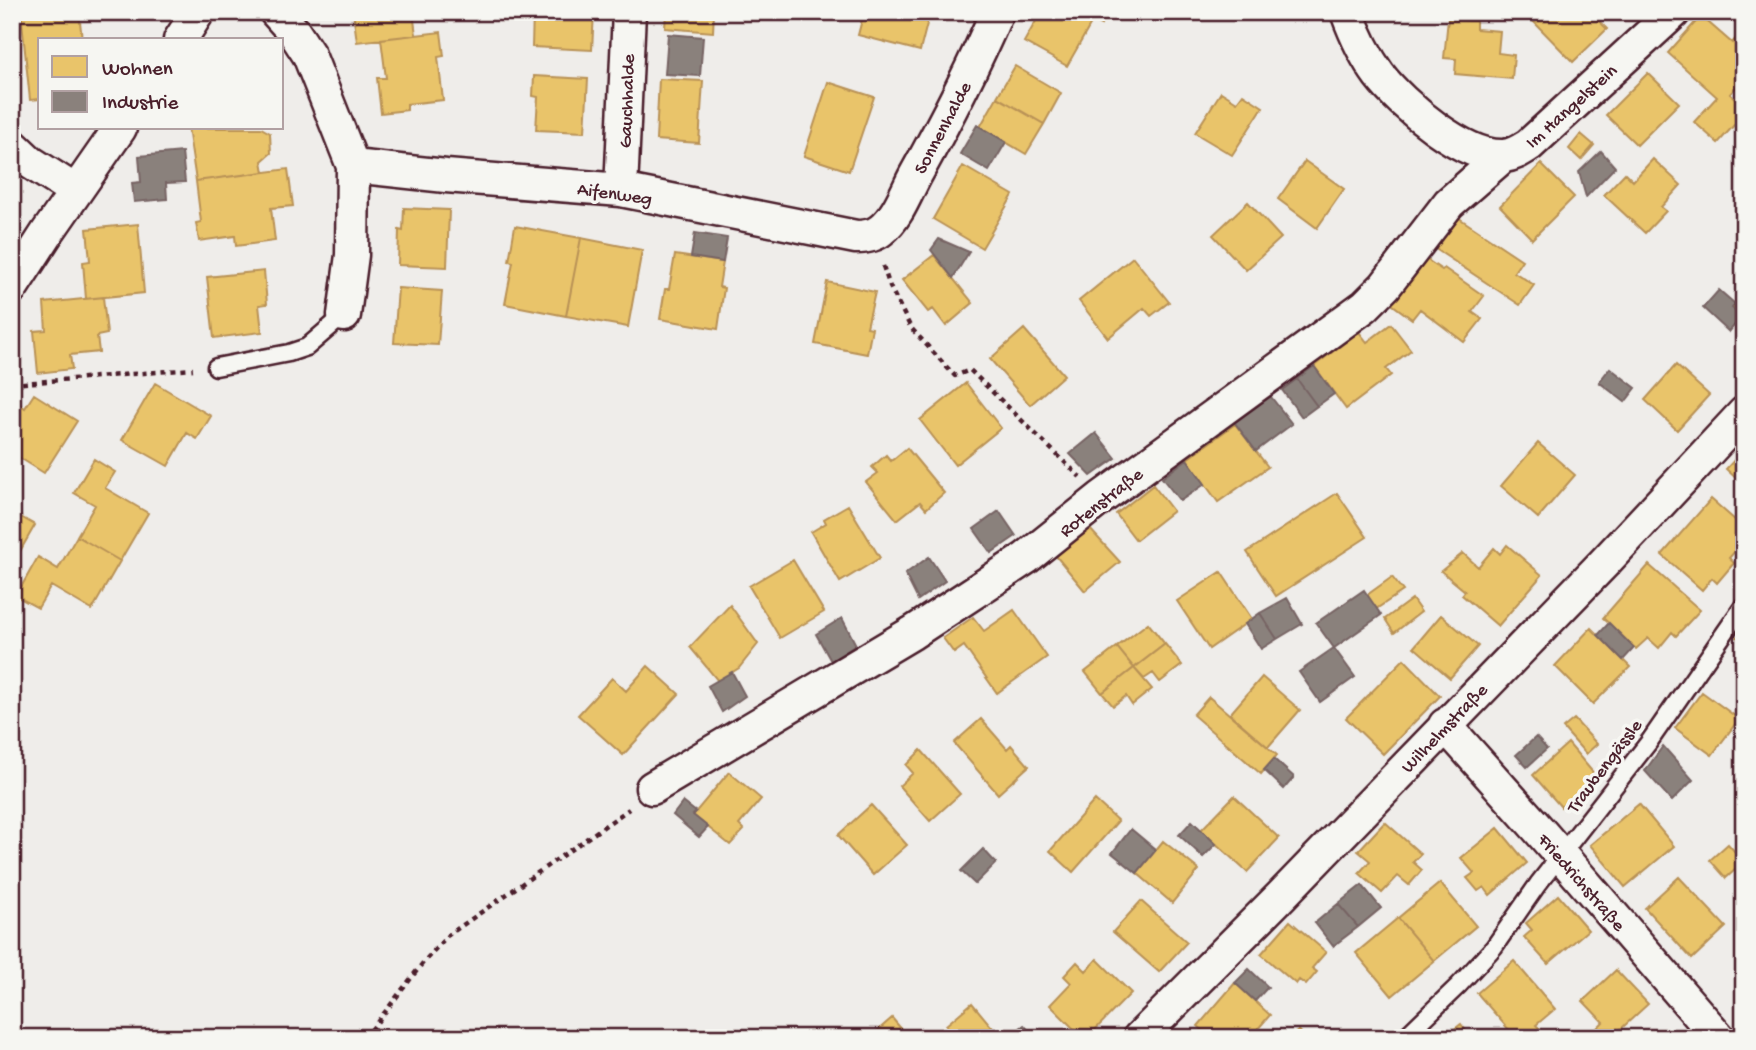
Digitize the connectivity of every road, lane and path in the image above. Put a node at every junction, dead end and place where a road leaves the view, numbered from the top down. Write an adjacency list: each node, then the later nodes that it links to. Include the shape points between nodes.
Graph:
1 (198, 12): 7 (street)
2 (276, 12): 11 (street, via 309,55)
3 (629, 12): 12 (street, Gauchhalde)
4 (997, 12): 14 (street, Sonnenhalde, via 903,199)
5 (1347, 12): 10 (street, Im Hangelstein, via 1379,74 1407,104 1462,143)
6 (1674, 12): 10 (street, Im Hangelstein, via 1529,145)
7 (181, 38)
8 (119, 130): 13 (street)
9 (12, 145): 13 (street)
10 (1503, 156): 20 (street, Rotenstraße, via 1449,203 1365,306)
11 (353, 166): 12 (street, Aifenweg); 16 (street, via 352,255)
12 (621, 190): 14 (street, Aifenweg, via 856,237)
13 (75, 191): 15 (street)
14 (874, 235): 20 (path, via 890,287 914,333 956,376 970,370)
15 (12, 287)
16 (344, 315): 17 (lane, via 307,347)
17 (216, 367): 18 (path)
18 (12, 384)
19 (1744, 413): 22 (street, Wilhelmstraße)
20 (1101, 498): 23 (street, Rotenstraße, via 1026,558 939,615)
21 (1744, 605): 24 (lane, Traubengässle, via 1649,742)
22 (1445, 725): 24 (street, Friedrichstraße); 25 (street, Wilhelmstraße)
23 (652, 788): 26 (path, via 618,817 447,936)
24 (1560, 854): 27 (lane, Traubengässle, via 1484,959); 28 (street, Friedrichstraße)
25 (1147, 1035)
26 (365, 1038)
27 (1404, 1038)
28 (1719, 1038)

